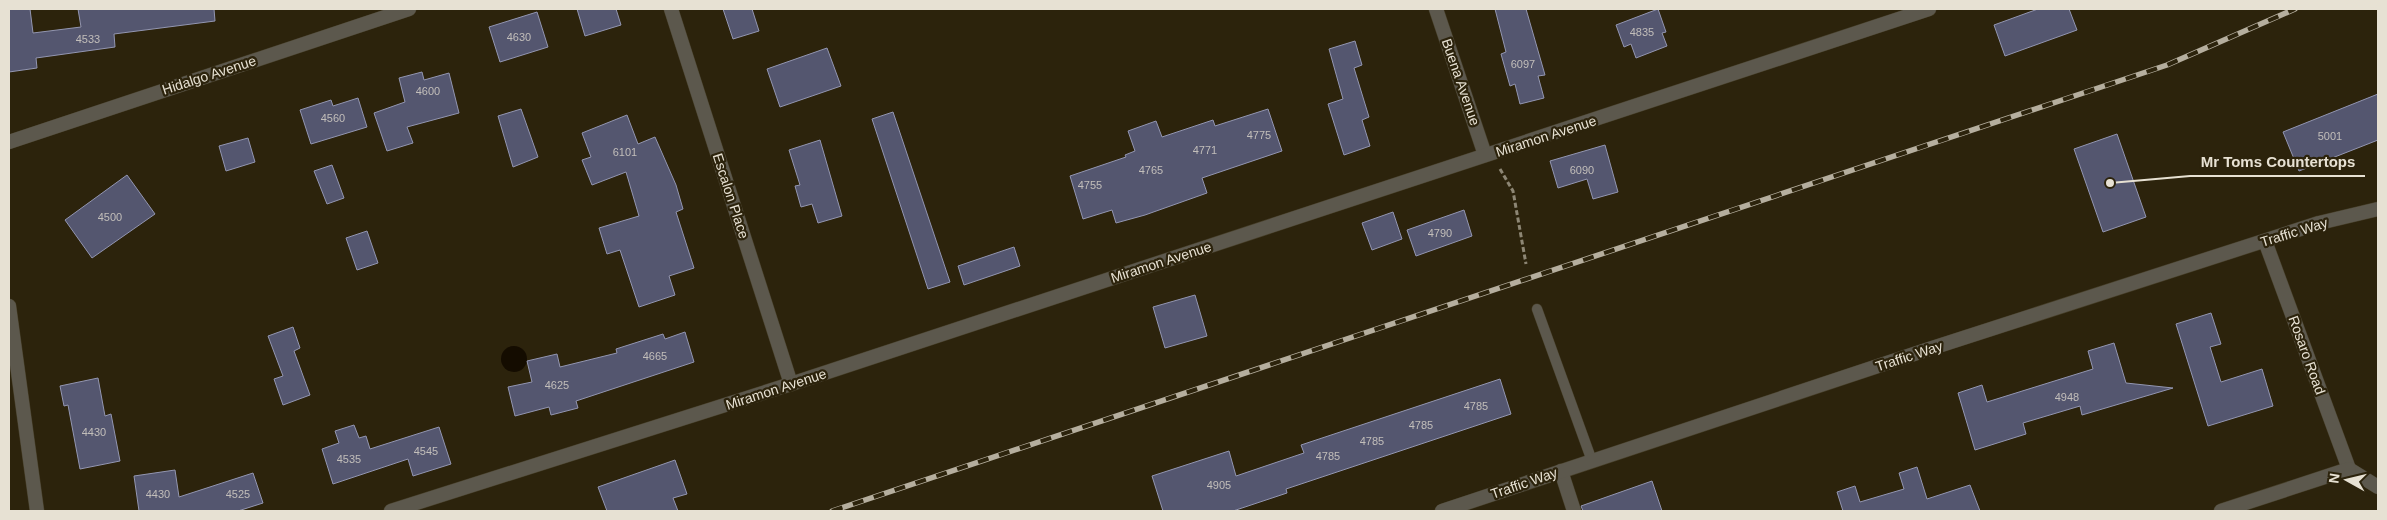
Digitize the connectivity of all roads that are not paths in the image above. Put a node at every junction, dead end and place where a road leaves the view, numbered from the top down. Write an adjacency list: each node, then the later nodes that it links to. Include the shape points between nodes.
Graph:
1 (409, 9): 5 (street, Hidalgo Avenue)
2 (671, 9): 11 (street, Escalon Place)
3 (1436, 9): 6 (street, Buena Avenue)
4 (1930, 9): 6 (street, Miramon Avenue)
5 (9, 142)
6 (1490, 154): 11 (street, Miramon Avenue)
7 (2378, 209): 8 (street, Traffic Way)
8 (2265, 241): 12 (street, Traffic Way); 13 (street, Rosaro Road)
9 (9, 306): 16 (street)
10 (1537, 309): 12 (lane)
11 (792, 384): 17 (street, Miramon Avenue)
12 (1592, 461): 14 (street, Traffic Way)
13 (2349, 469): 15 (street); 20 (street)
14 (1561, 471): 18 (street, Traffic Way); 19 (street)
15 (2378, 487)
16 (37, 511)
17 (391, 511)
18 (1442, 511)
19 (1574, 511)
20 (2221, 511)

